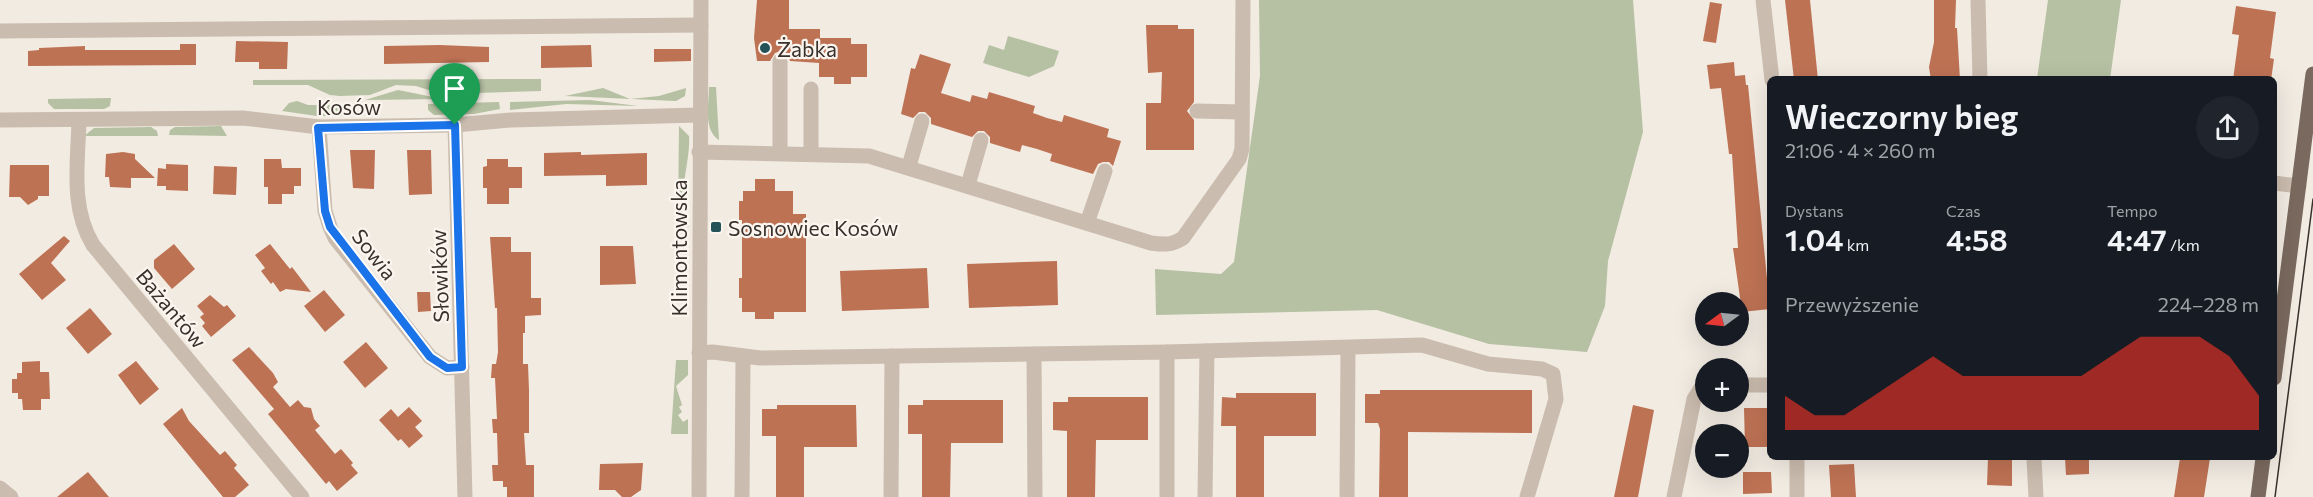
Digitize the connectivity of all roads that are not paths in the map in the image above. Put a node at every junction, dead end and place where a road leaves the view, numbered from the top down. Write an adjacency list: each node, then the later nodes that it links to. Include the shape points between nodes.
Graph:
1 (701, 0): 5 (street, Klimontowska)
2 (1243, 0): 14 (street)
3 (1763, 0): 9 (street)
4 (1978, 0): 10 (street)
5 (701, 25): 6 (street); 15 (street, Klimontowska)
6 (0, 31)
7 (780, 61): 23 (street)
8 (2313, 74): 12 (main road)
9 (1772, 76)
10 (1980, 76)
11 (811, 89): 24 (street)
12 (2312, 98): 29 (main road)
13 (1197, 111): 14 (street)
14 (1242, 112): 30 (street, via 1239,159 1183,238 1165,245)
15 (699, 115): 19 (street, Kosów, via 521,119); 22 (street, Klimontowska)
16 (0, 120): 17 (street, Kosów)
17 (79, 120): 20 (street, Kosów, via 243,118); 48 (street, Bażantów, via 78,212 83,230)
18 (922, 121): 25 (street)
19 (455, 125): 20 (street, Kosów); 39 (street, Słowików)
20 (318, 128): 39 (street, Sowia, via 325,211 335,238 430,357 447,368)
21 (981, 140): 28 (street)
22 (699, 152): 23 (street); 34 (street, Klimontowska)
23 (780, 152): 24 (street)
24 (811, 153): 25 (street, via 869,156)
25 (909, 166): 28 (street)
26 (1105, 171): 30 (street)
27 (2277, 183): 29 (street)
28 (968, 185): 30 (street)
29 (2299, 186): 36 (main road)
30 (1087, 223)
31 (1348, 349): 32 (street); 56 (street); 57 (street, via 1366,345 1422,345 1488,364 1542,369 1553,374 1556,399)
32 (1207, 351): 33 (street); 55 (street)
33 (1167, 352): 35 (street); 54 (street)
34 (699, 353): 38 (street); 50 (street, Klimontowska)
35 (1034, 354): 37 (street); 53 (street)
36 (2277, 355)
37 (892, 356): 38 (street); 52 (street)
38 (743, 358): 51 (street)
39 (462, 367): 49 (street, Słowików)
40 (1749, 385): 41 (street)
41 (1767, 385)
42 (1695, 397): 58 (street)
43 (1797, 460): 59 (street)
44 (2034, 460): 60 (street)
45 (2263, 460): 61 (main road)
46 (0, 488): 47 (street)
47 (11, 497)
48 (302, 497)
49 (465, 497)
50 (699, 497)
51 (742, 497)
52 (891, 497)
53 (1035, 497)
54 (1167, 497)
55 (1205, 497)
56 (1347, 497)
57 (1527, 497)
58 (1674, 497)
59 (1797, 497)
60 (2036, 497)
61 (2258, 497)

